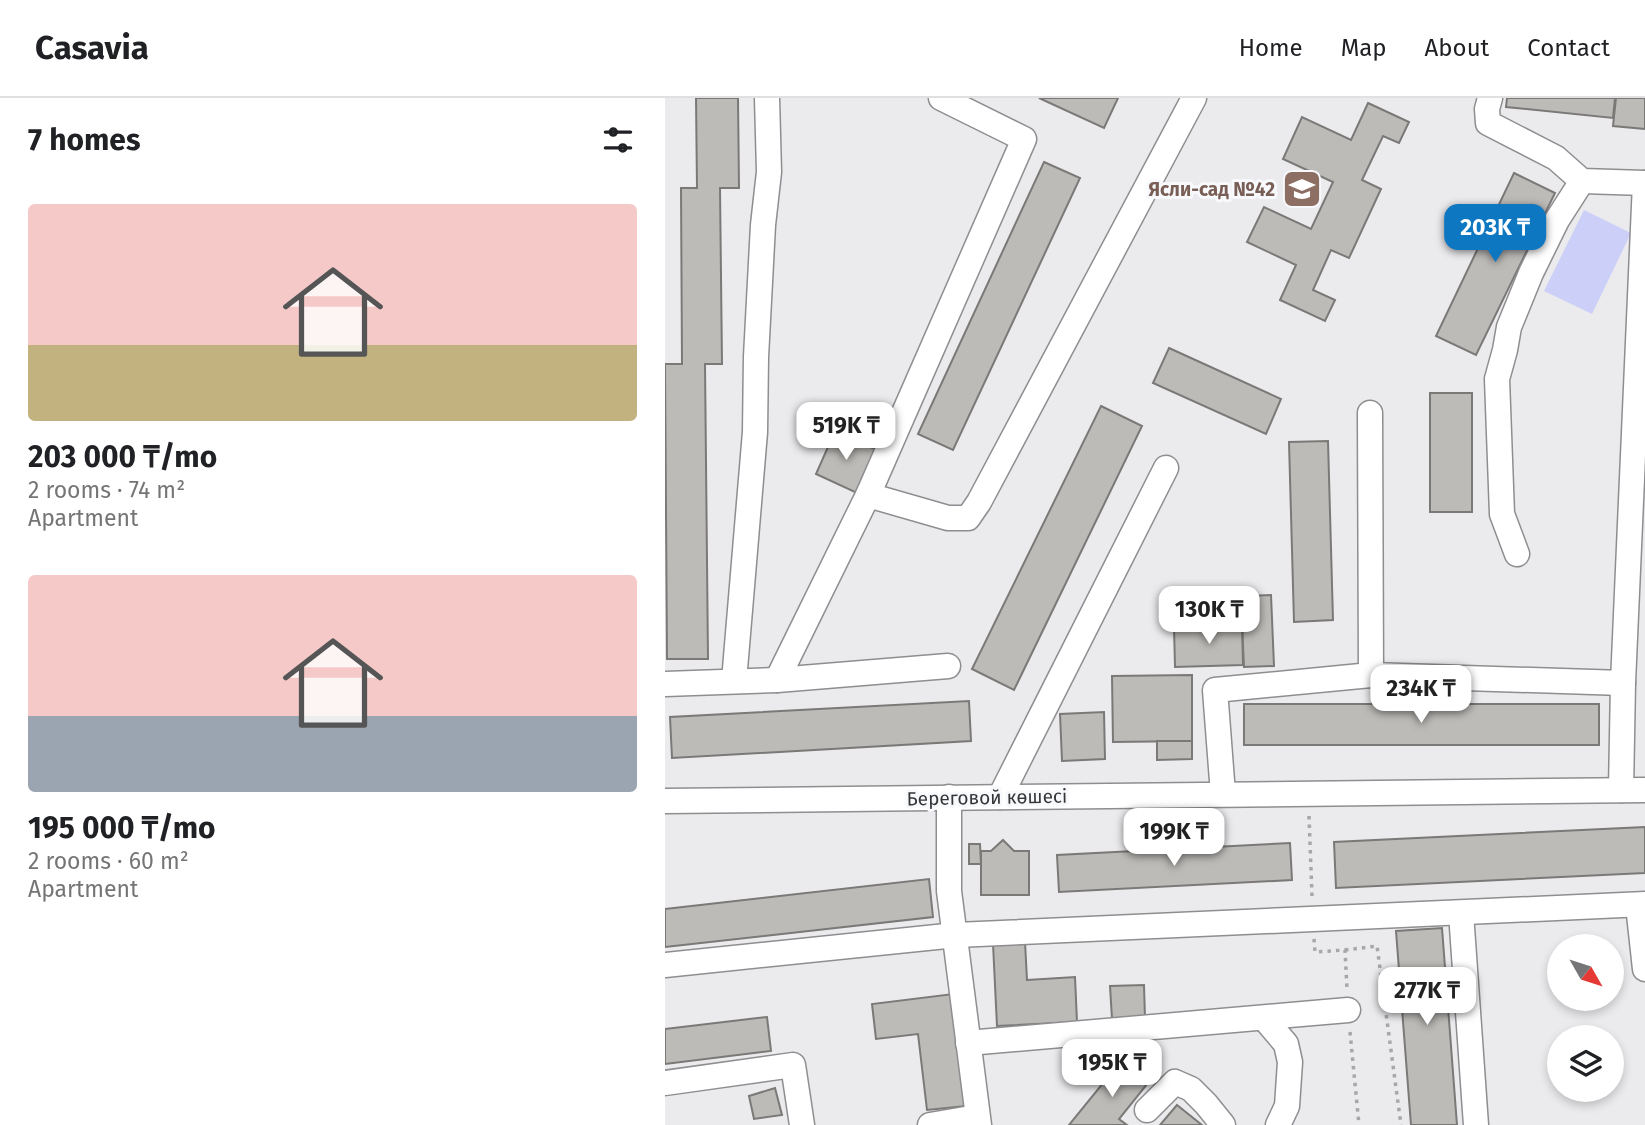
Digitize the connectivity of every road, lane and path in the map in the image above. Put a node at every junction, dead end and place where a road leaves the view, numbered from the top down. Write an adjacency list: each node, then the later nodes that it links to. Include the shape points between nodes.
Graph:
1 (767, 98): 14 (street, via 769,172 755,432)
2 (941, 98): 9 (street, via 1024,139)
3 (1194, 98): 9 (street, via 968,518 947,519)
4 (1490, 98): 5 (street, via 1488,123 1556,158)
5 (1582, 181): 6 (street); 10 (street, via 1531,273 1509,327 1497,379 1502,514)
6 (1645, 183): 15 (street)
7 (1370, 413): 12 (street)
8 (1166, 468): 21 (street)
9 (869, 495): 13 (street)
10 (1517, 555)
11 (948, 666): 13 (street)
12 (1371, 675): 15 (street); 19 (street, via 1215,690)
13 (777, 680): 14 (street)
14 (734, 681): 16 (street)
15 (1623, 683): 17 (street)
16 (665, 684)
17 (1633, 790): 18 (street, Береговой көшесі)
18 (1308, 793): 19 (street, Береговой көшесі); 25 (path)
19 (1223, 794): 21 (street, Береговой көшесі)
20 (949, 797): 21 (street, Береговой көшесі); 22 (street, Береговой көшесі); 26 (street, via 949,891)
21 (1000, 797)
22 (665, 801)
23 (1641, 905): 24 (street); 29 (street)
24 (1461, 913): 25 (street); 42 (street)
25 (1313, 919): 26 (street); 27 (path, via 1315,952)
26 (956, 935): 28 (street); 32 (street)
27 (1345, 950): 30 (path); 41 (path, via 1377,946)
28 (665, 965)
29 (1645, 969)
30 (1348, 1010): 31 (street); 40 (path)
31 (1264, 1018): 32 (street); 39 (street, via 1286,1044 1290,1062 1287,1106)
32 (968, 1043): 35 (street)
33 (665, 1083): 36 (street, via 793,1065)
34 (1147, 1110): 38 (street, via 1175,1082 1191,1089)
35 (978, 1121): 37 (street)
36 (802, 1125)
37 (930, 1125)
38 (1223, 1125)
39 (1278, 1125)
40 (1359, 1125)
41 (1401, 1125)
42 (1476, 1125)

